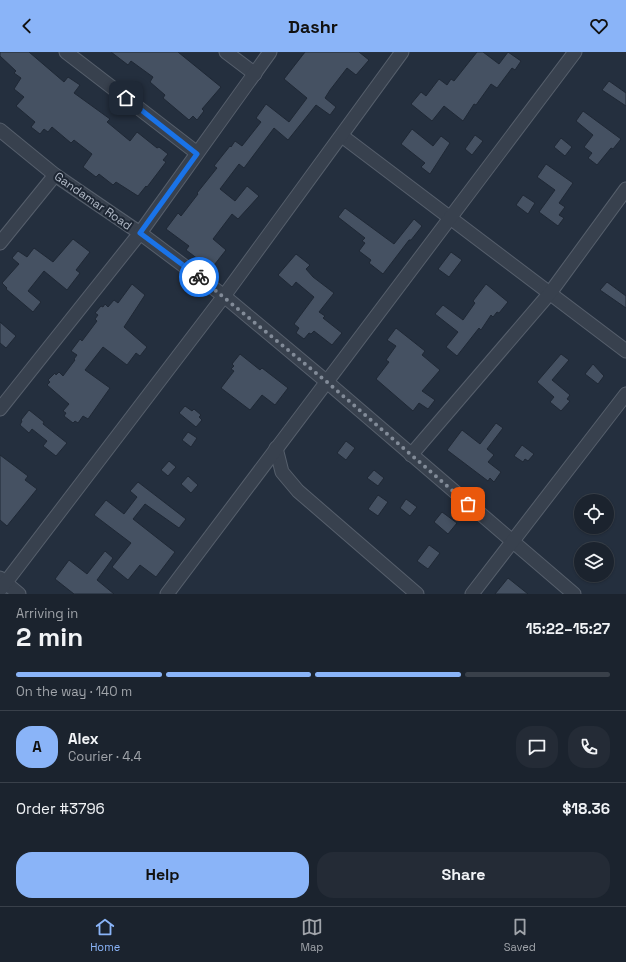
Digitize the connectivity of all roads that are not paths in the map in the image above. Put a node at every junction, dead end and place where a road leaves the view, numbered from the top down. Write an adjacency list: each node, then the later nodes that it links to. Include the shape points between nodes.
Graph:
1 (66, 52): 9 (street)
2 (226, 52): 6 (street)
3 (270, 52): 6 (street)
4 (402, 52): 8 (street)
5 (575, 52): 12 (street)
6 (255, 74): 9 (street)
7 (0, 130): 10 (street, Gandamar Road)
8 (342, 136): 12 (street); 16 (street)
9 (197, 154): 13 (street)
10 (55, 174): 13 (street, Gandamar Road); 14 (street)
11 (626, 189): 15 (street)
12 (450, 217): 15 (street); 18 (street)
13 (140, 233): 16 (street, Gandamar Road); 20 (street)
14 (0, 243)
15 (550, 293): 17 (street); 22 (street)
16 (224, 296): 18 (street, Gandamar Road); 24 (street)
17 (626, 351)
18 (327, 382): 21 (street); 22 (street, Gandamar Road)
19 (626, 394): 23 (street)
20 (0, 409)
21 (276, 448): 26 (street); 27 (street, via 282,472 298,491)
22 (411, 456): 23 (street, Gandamar Road)
23 (513, 542): 28 (street); 29 (street, Gandamar Road)
24 (2, 584): 25 (street)
25 (18, 594)
26 (167, 594)
27 (417, 594)
28 (472, 594)
29 (574, 594)

